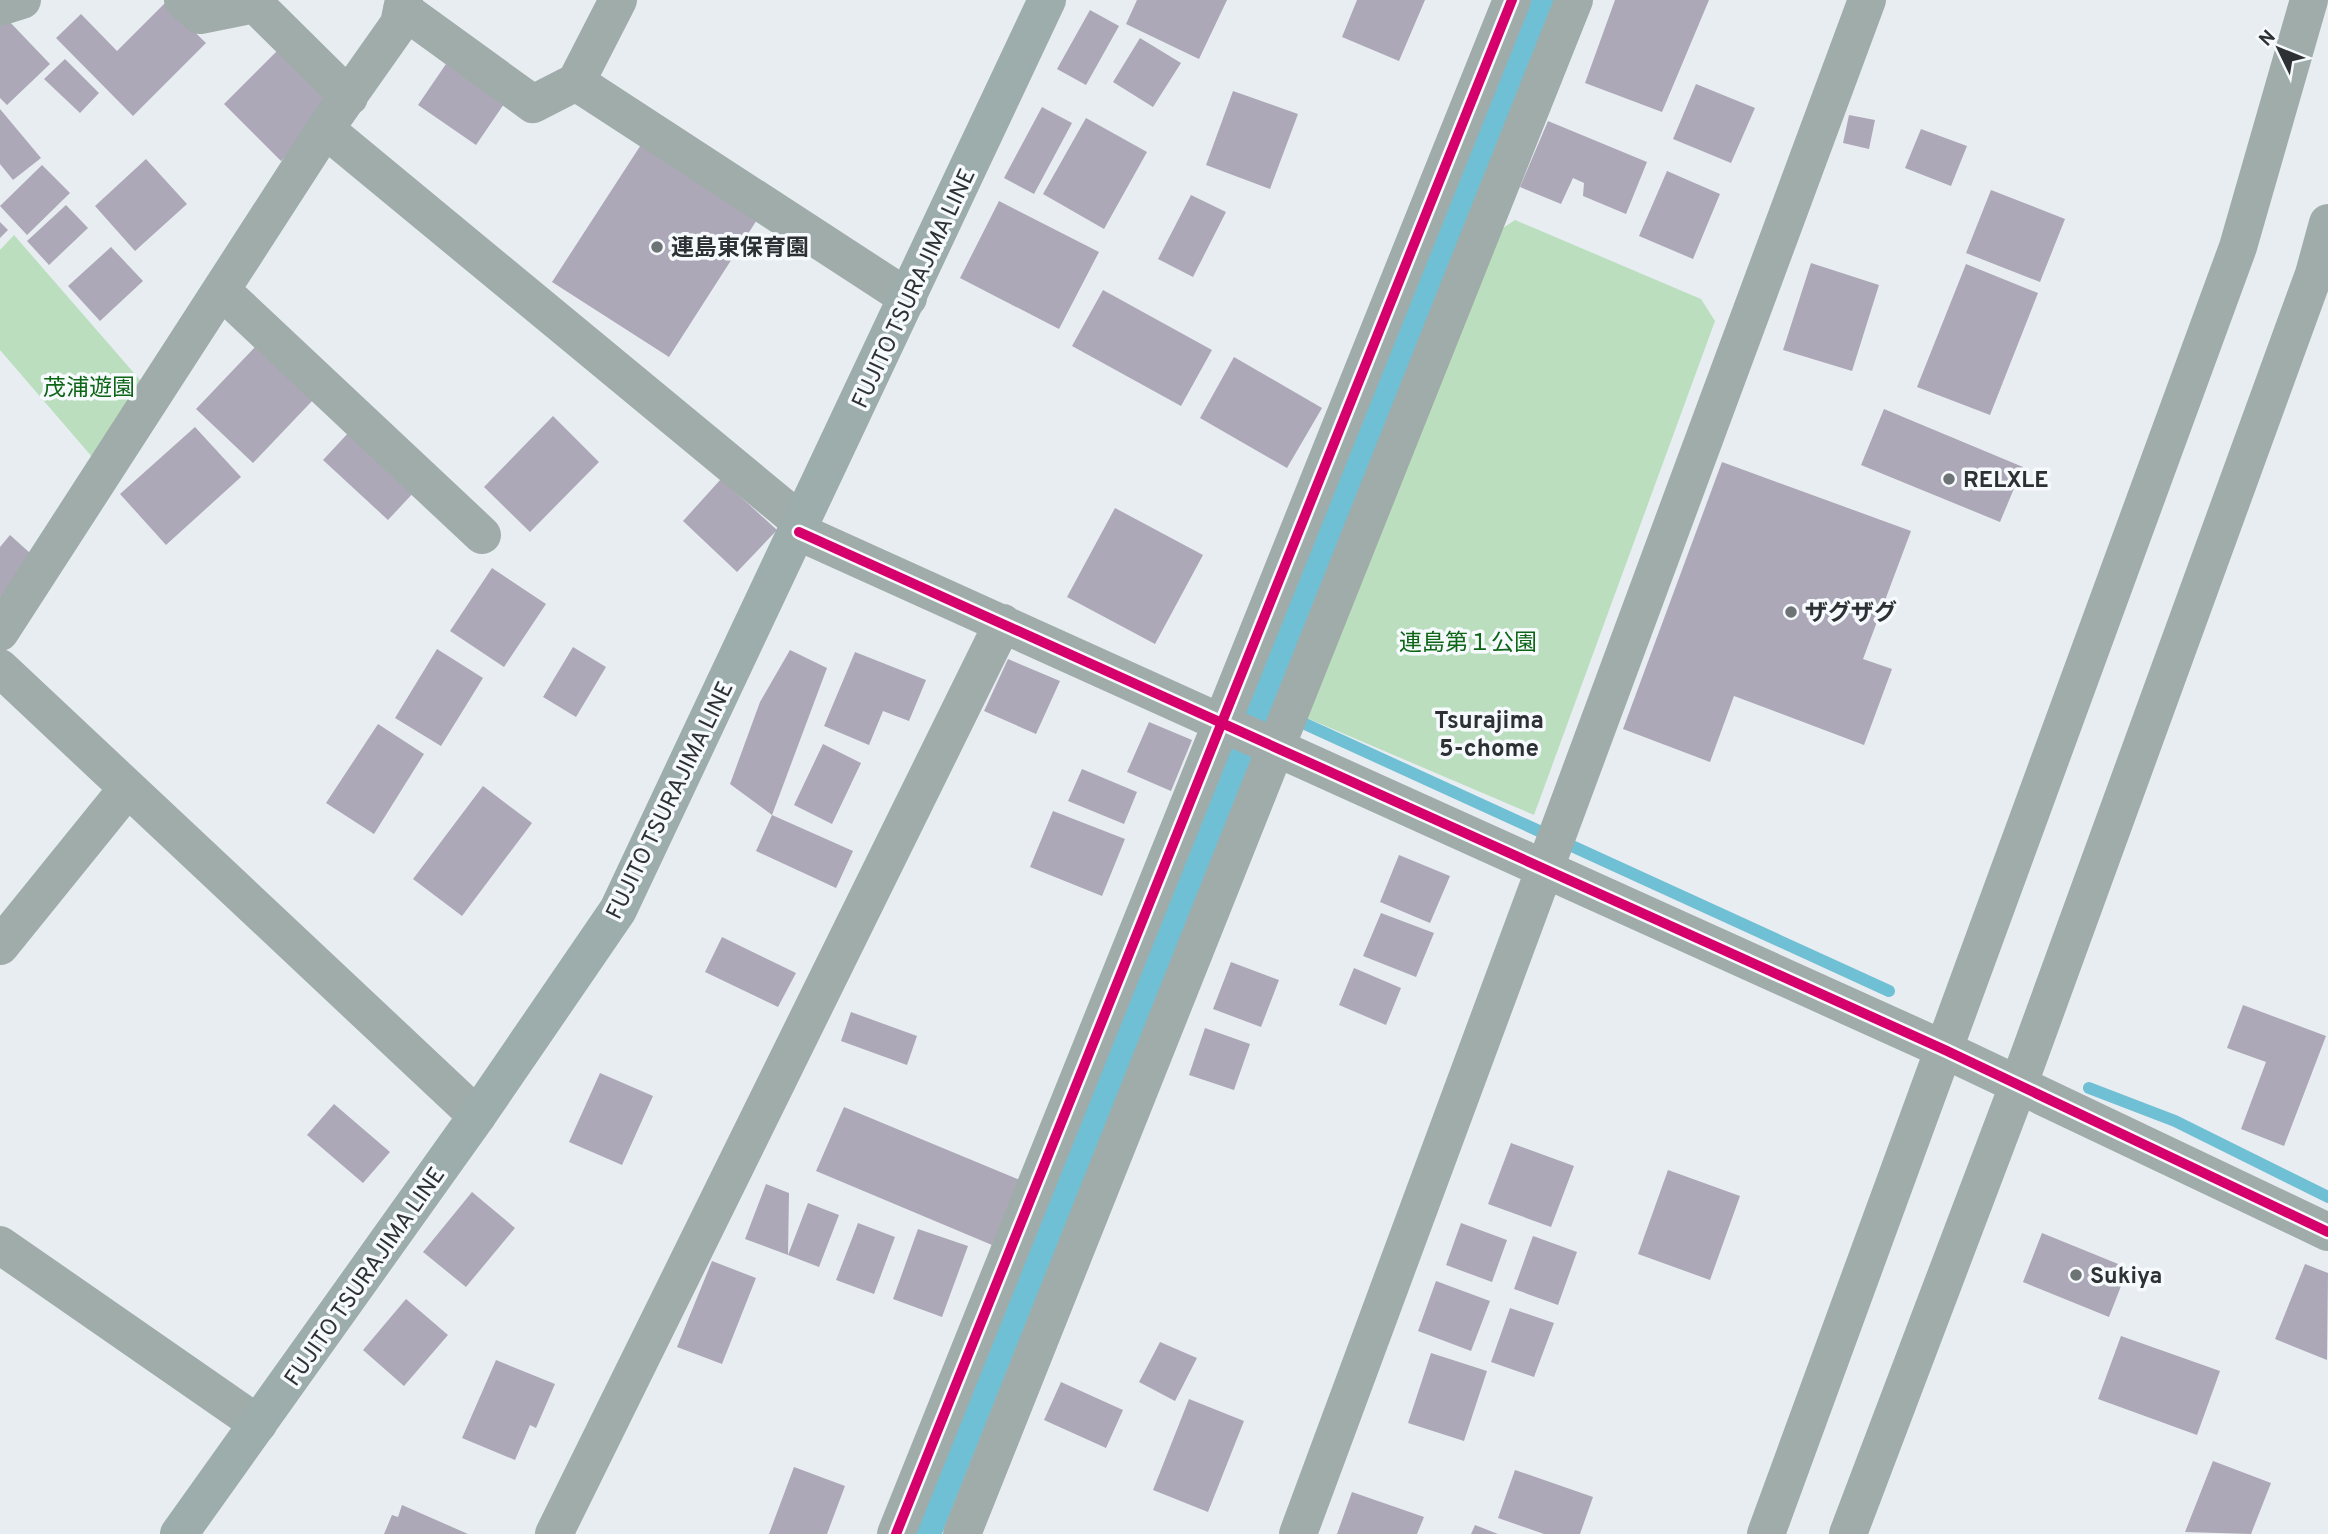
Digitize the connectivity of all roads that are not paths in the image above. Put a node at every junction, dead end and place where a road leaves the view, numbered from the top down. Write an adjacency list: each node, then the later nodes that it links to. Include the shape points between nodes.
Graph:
1 (22, 0): 10 (street)
2 (183, 0): 12 (street, via 200,15 255,4)
3 (618, 0): 11 (street)
4 (1047, 0): 16 (main road, FUJITO TSURAJIMA LINE)
5 (1511, 0): 22 (street)
6 (1574, 0): 22 (street)
7 (1867, 0): 24 (street)
8 (2309, 0): 26 (street, via 2238,247)
9 (403, 5): 11 (street, via 533,104); 12 (street, via 399,24)
10 (0, 7)
11 (576, 82): 16 (street)
12 (349, 97): 13 (street)
13 (326, 129): 15 (street); 17 (street)
14 (2328, 223): 27 (street, via 2314,274)
15 (222, 291): 18 (street); 20 (street)
16 (908, 298): 17 (main road, FUJITO TSURAJIMA LINE)
17 (801, 528): 19 (street); 28 (main road, FUJITO TSURAJIMA LINE, via 618,910)
18 (482, 535)
19 (1003, 622): 22 (street); 33 (street)
20 (0, 632)
21 (0, 668): 23 (street)
22 (1263, 729): 24 (street); 34 (street); 35 (street)
23 (127, 789): 25 (street); 28 (street)
24 (1552, 844): 26 (street); 36 (street)
25 (0, 946)
26 (1945, 1050): 27 (street); 37 (street)
27 (2018, 1086): 29 (street); 38 (street)
28 (477, 1116): 31 (main road, FUJITO TSURAJIMA LINE)
29 (2328, 1232)
30 (0, 1245): 31 (street)
31 (258, 1424): 32 (main road, FUJITO TSURAJIMA LINE)
32 (179, 1534)
33 (554, 1534)
34 (896, 1534)
35 (962, 1534)
36 (1298, 1534)
37 (1766, 1534)
38 (1848, 1534)

